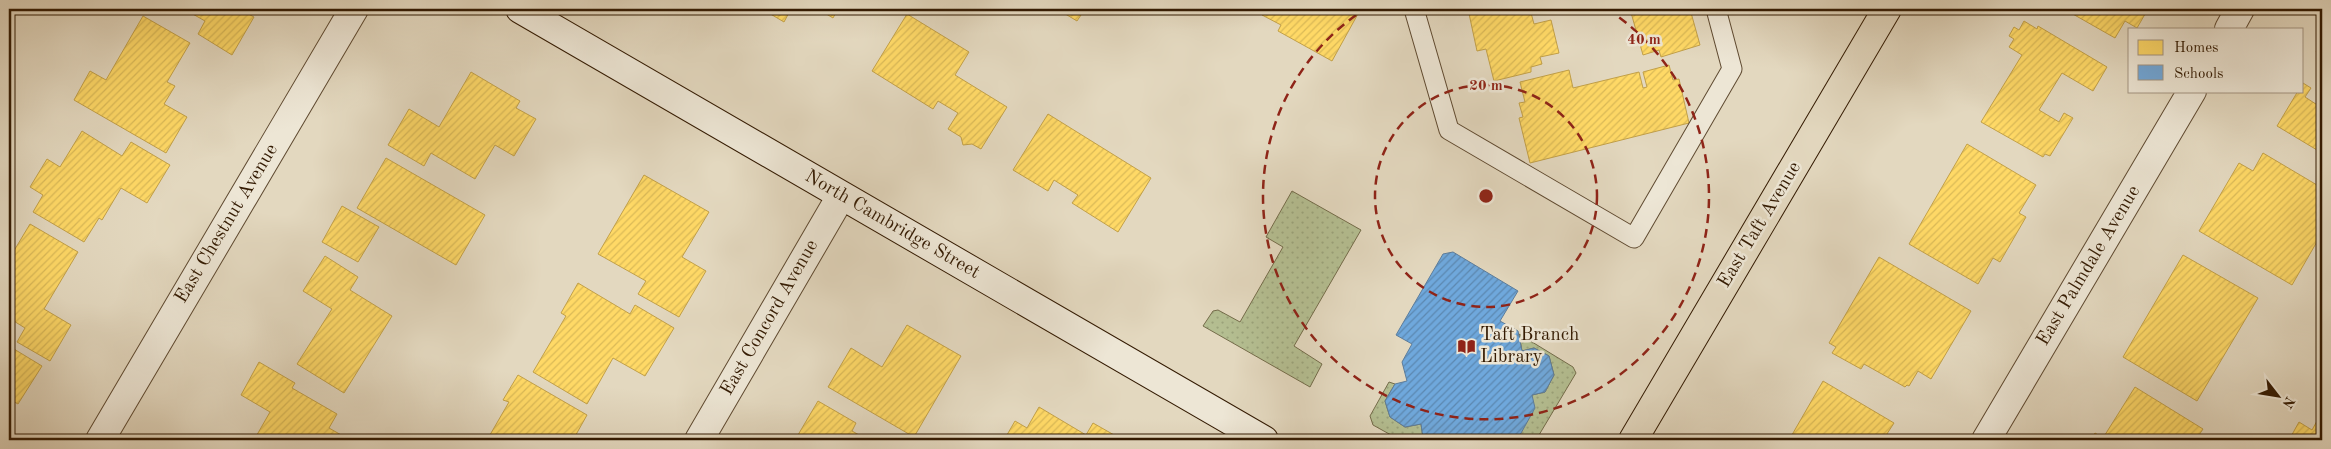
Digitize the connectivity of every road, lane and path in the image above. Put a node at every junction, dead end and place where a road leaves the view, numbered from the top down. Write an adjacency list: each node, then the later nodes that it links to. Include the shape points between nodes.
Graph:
1 (354, 9): 10 (street, East Chestnut Avenue)
2 (520, 9): 9 (street, North Cambridge Street)
3 (1414, 9): 4 (lane, via 1449,130 1634,238 1732,69)
4 (1716, 9)
5 (1887, 9): 13 (main road, East Taft Avenue)
6 (2240, 9): 7 (street)
7 (2230, 28)
8 (2191, 92): 14 (street, East Palmdale Avenue)
9 (841, 196): 11 (street, East Concord Avenue); 12 (street, North Cambridge Street)
10 (100, 440)
11 (699, 440)
12 (1264, 440)
13 (1632, 440)
14 (1986, 440)

